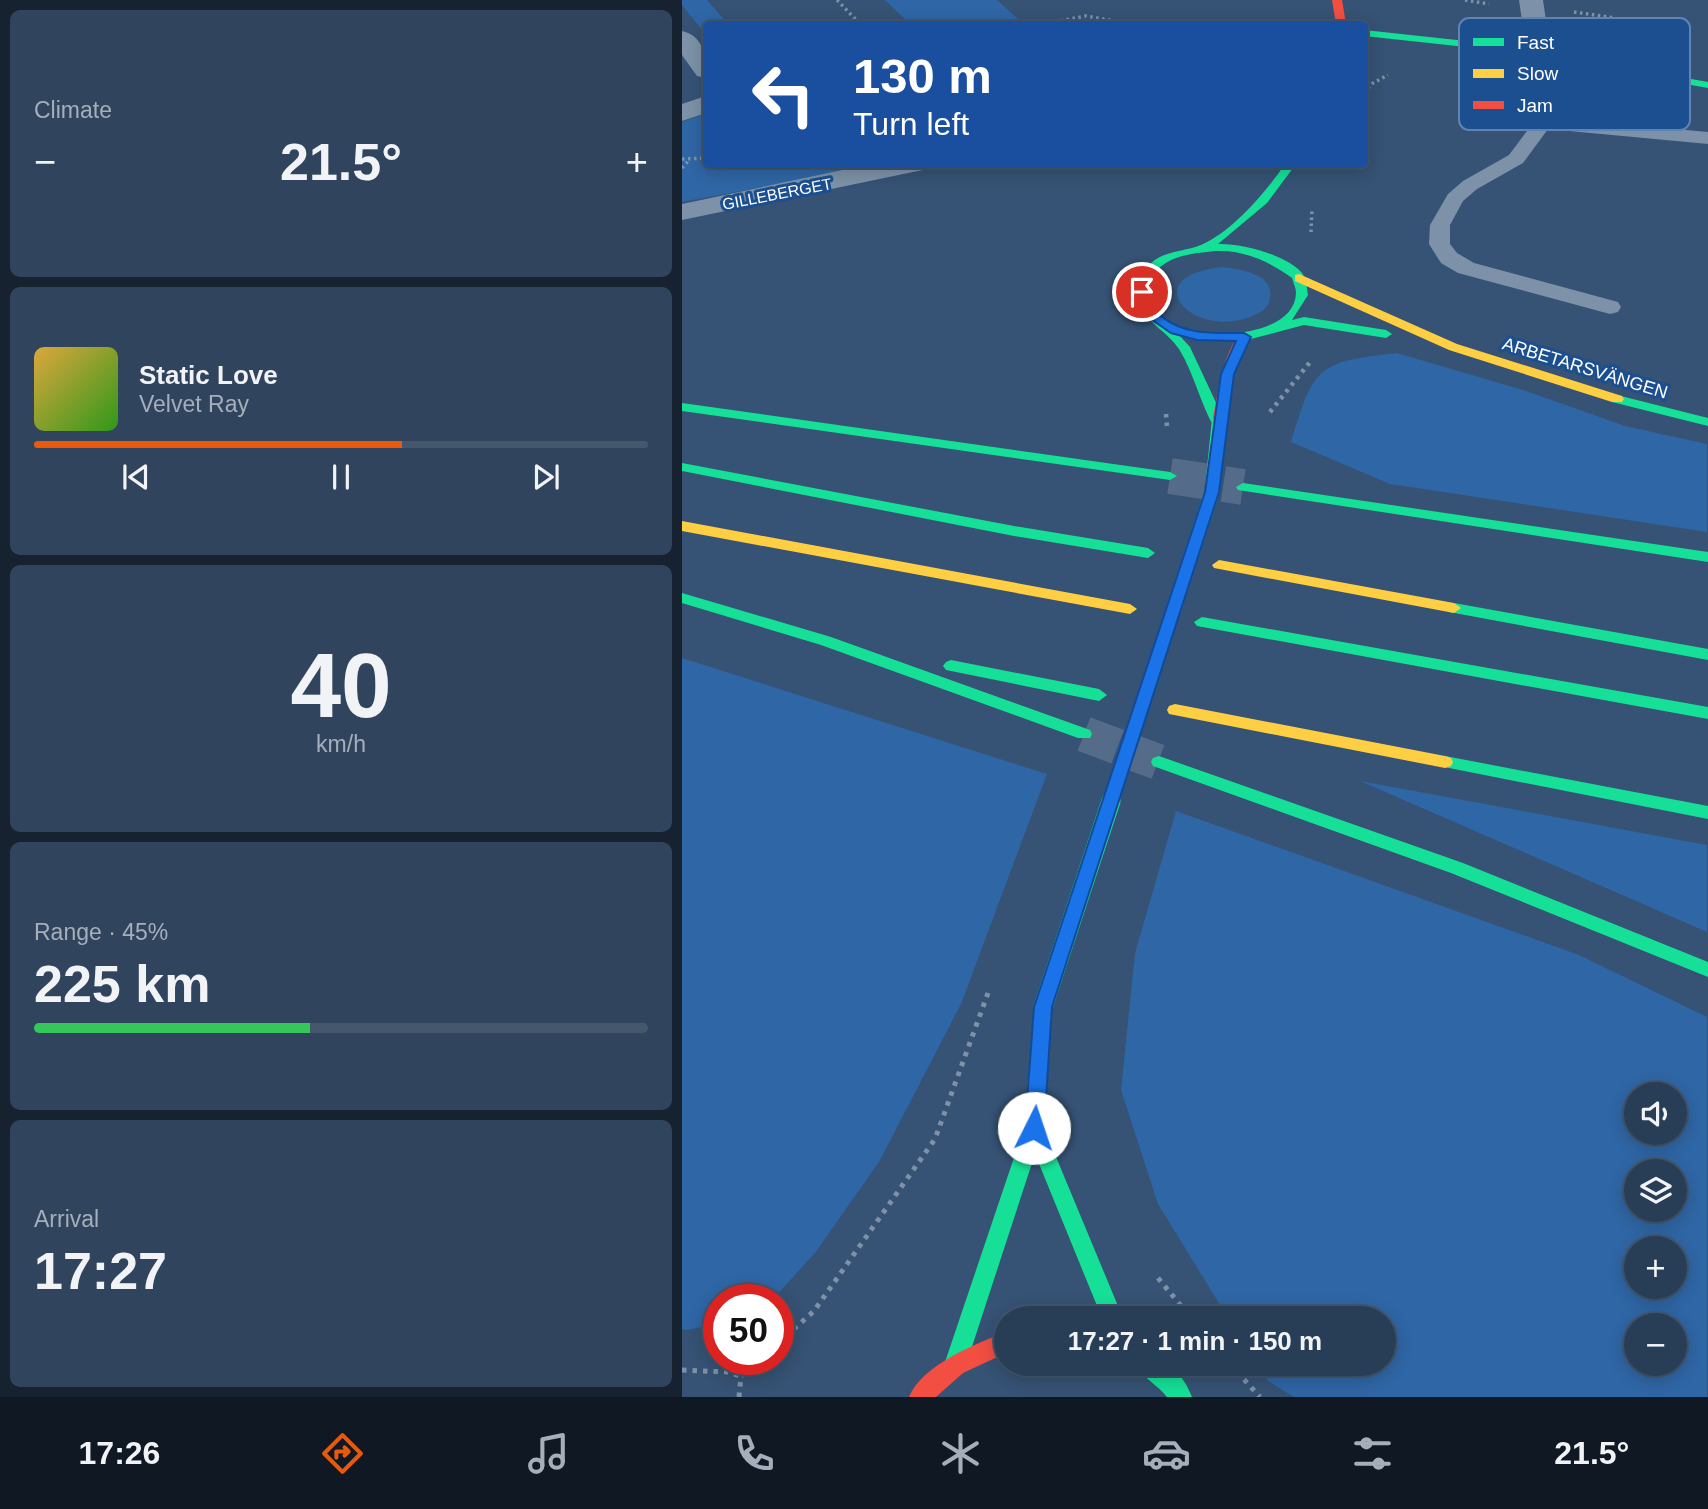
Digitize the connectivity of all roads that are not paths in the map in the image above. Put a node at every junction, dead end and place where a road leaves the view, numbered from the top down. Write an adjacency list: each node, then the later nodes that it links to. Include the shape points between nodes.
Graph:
1 (1337, 0): 4 (main road)
2 (1531, 0): 3 (street)
3 (1534, 18)
4 (1340, 21)
5 (1368, 33): 7 (main road)
6 (682, 37): 8 (street)
7 (1459, 43)
8 (703, 67)
9 (1690, 82): 10 (main road)
10 (1708, 85)
11 (703, 104): 12 (street)
12 (682, 113)
13 (1537, 130): 22 (lane, via 1516,159 1455,198 1440,225 1439,244 1449,258 1466,268)
14 (1619, 130): 15 (lane)
15 (1708, 138)
16 (894, 168): 19 (street, GILLEBERGET)
17 (1288, 170): 18 (main road); 20 (main road, via 1236,226)
18 (1279, 207)
19 (682, 212)
20 (1204, 248): 21 (main road, via 1276,252); 23 (main road, via 1173,256 1150,272 1143,302)
21 (1299, 278): 24 (main road, via 1302,304); 26 (main road, ARBETARSVÄNGEN)
22 (1610, 307)
23 (1159, 321): 25 (main road, via 1197,337); 29 (main road, via 1184,347)
24 (1278, 327): 25 (main road); 26 (main road, ARBETARSVÄNGEN, via 1304,321 1327,323)
25 (1244, 337): 29 (main road, via 1227,374)
26 (1453, 347): 28 (main road, ARBETARSVÄNGEN, via 1646,408)
27 (682, 407): 31 (main road)
28 (1708, 422)
29 (1219, 424): 49 (main road, bridge, via 1212,492 1043,1007)
30 (682, 467): 34 (main road)
31 (1170, 476)
32 (1243, 487): 35 (main road)
33 (682, 526): 38 (main road)
34 (1148, 553)
35 (1708, 557)
36 (1219, 565): 41 (main road)
37 (682, 598): 40 (main road)
38 (1130, 609)
39 (1202, 622): 44 (main road)
40 (826, 641): 42 (main road); 45 (main road)
41 (1708, 655)
42 (1099, 695)
43 (1175, 709): 47 (main road)
44 (1708, 713)
45 (1084, 734)
46 (1159, 762): 48 (main road, via 1457,868)
47 (1708, 813)
48 (1708, 970)
49 (1034, 1128): 50 (main road); 52 (main road)
50 (1107, 1306)
51 (994, 1347): 52 (main road)
52 (955, 1364): 54 (main road)
53 (1164, 1376): 55 (main road)
54 (919, 1397)
55 (1181, 1397)

